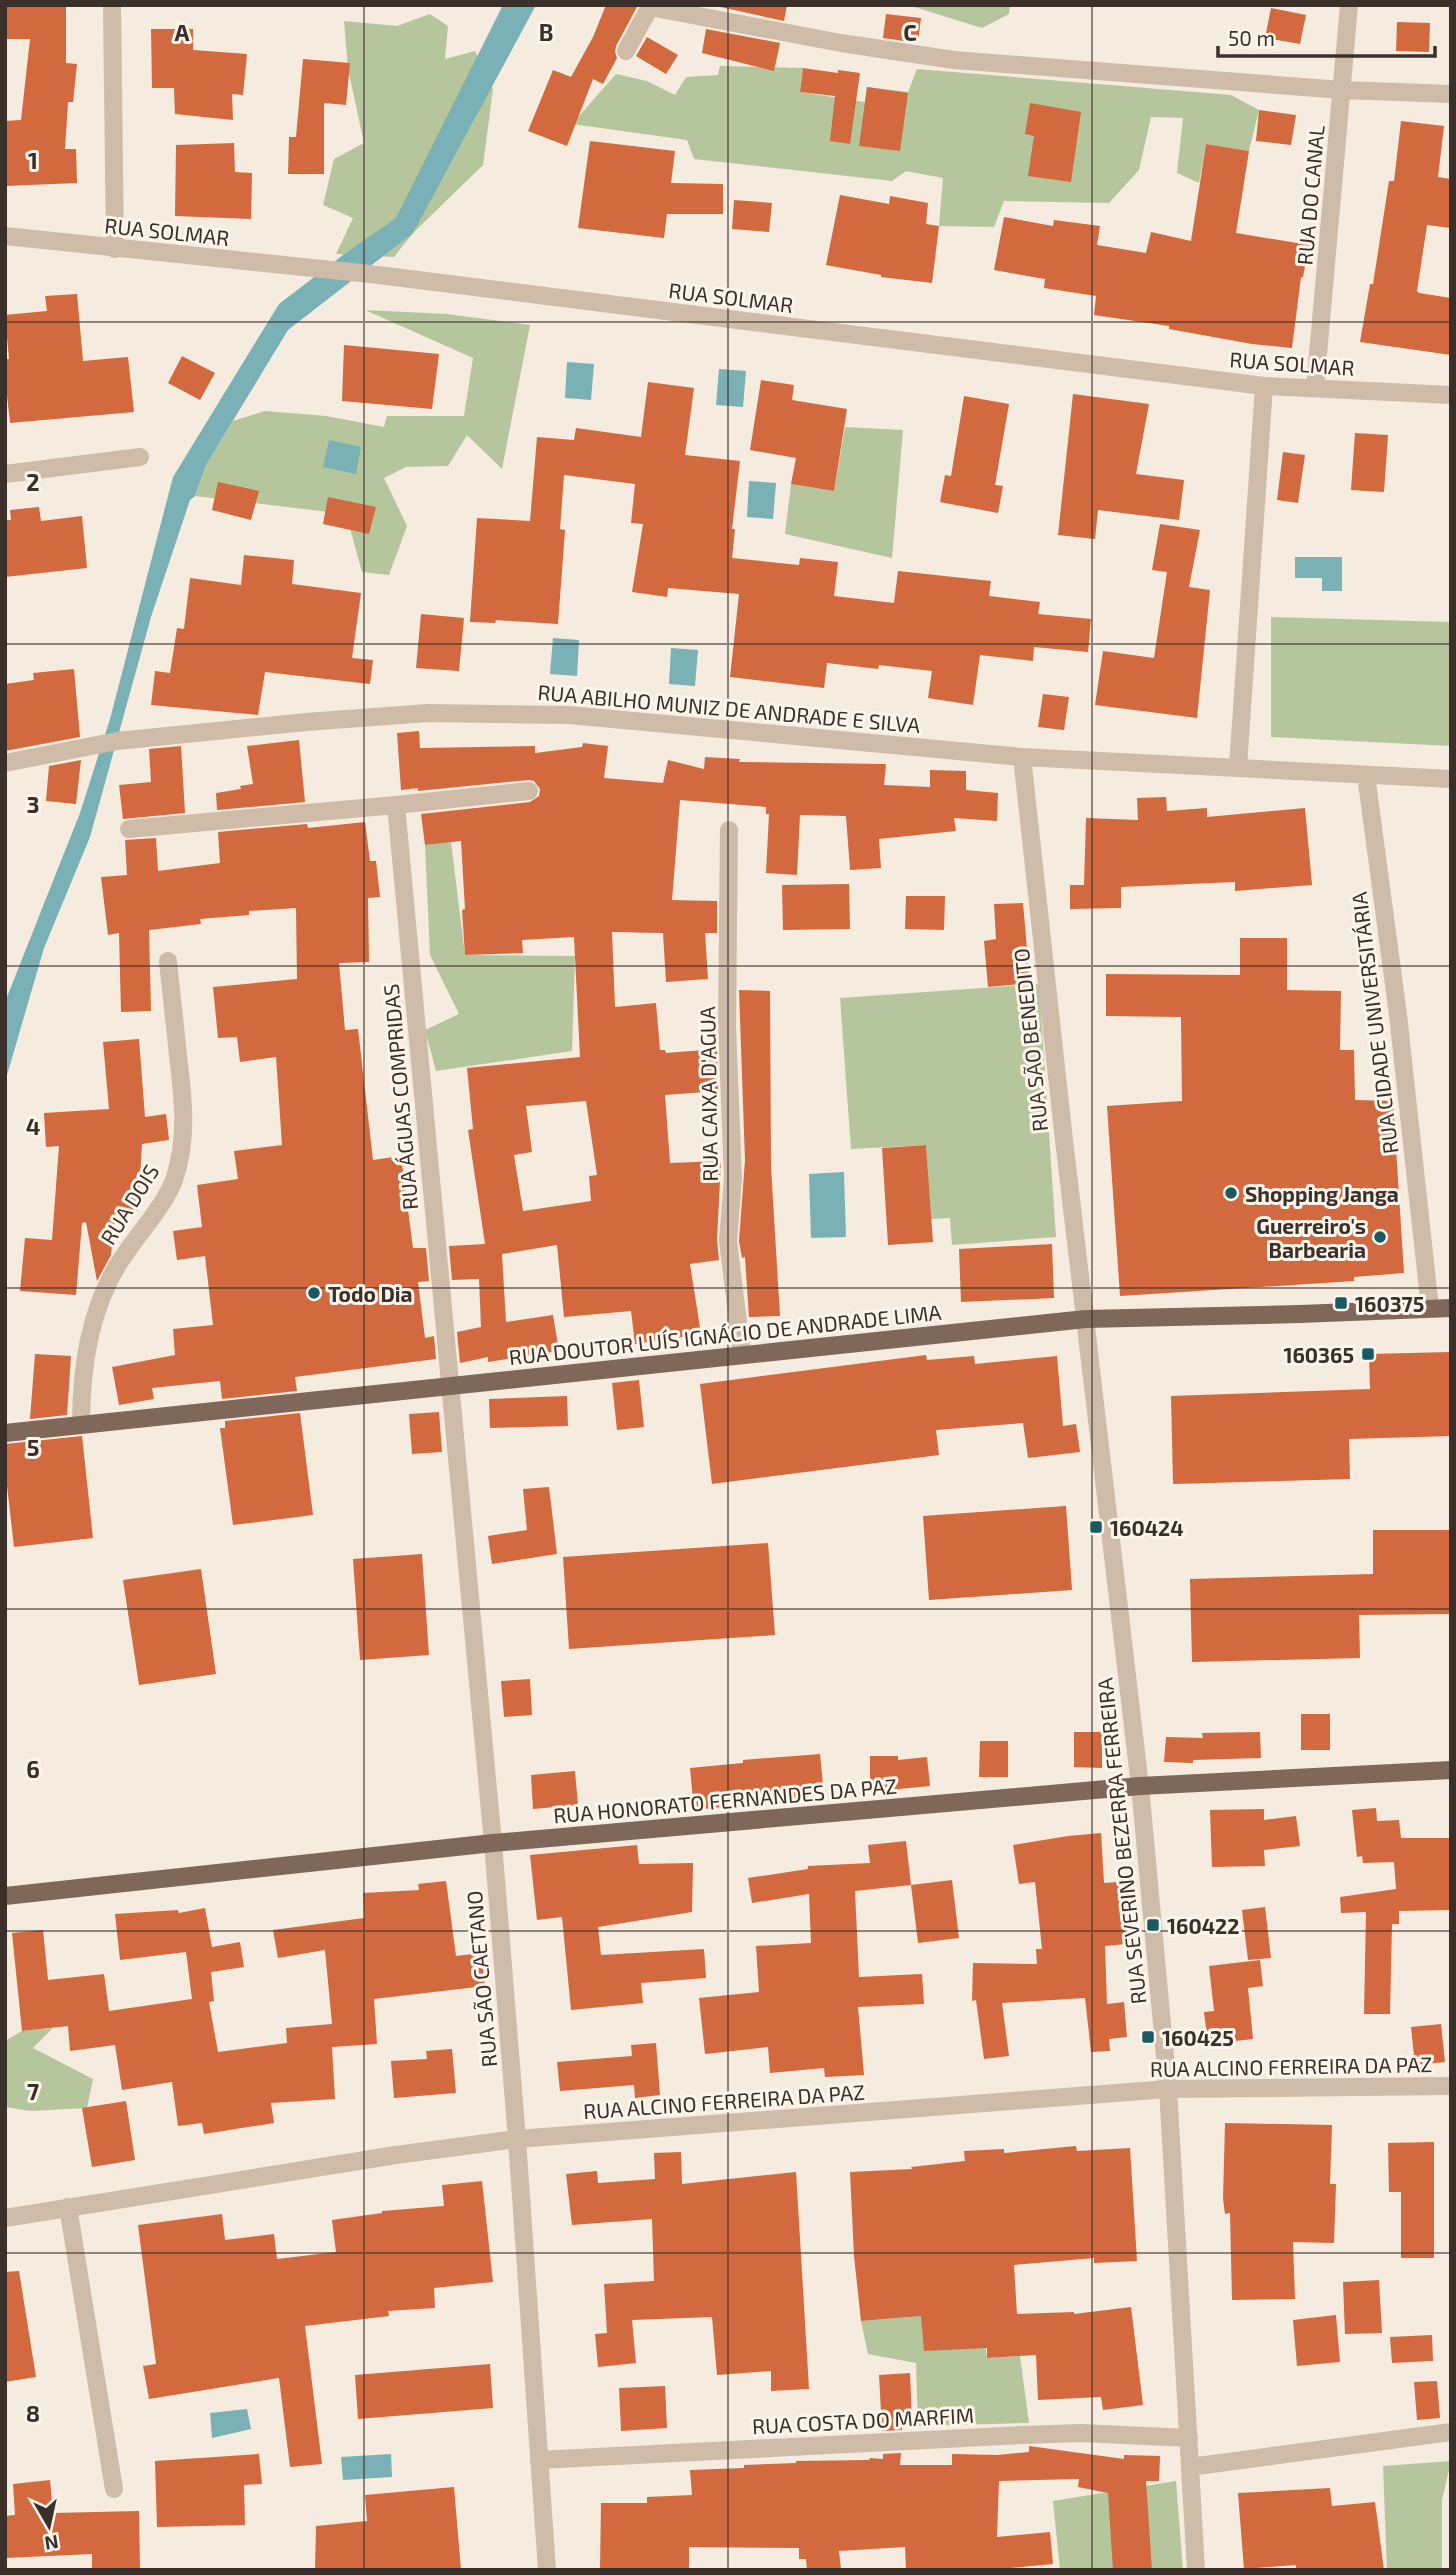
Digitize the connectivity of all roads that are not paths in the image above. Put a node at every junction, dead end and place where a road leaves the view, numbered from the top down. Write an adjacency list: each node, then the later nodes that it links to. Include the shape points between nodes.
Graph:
1 (112, 5): 8 (street)
2 (1349, 5): 5 (street, RUA DO CANAL)
3 (650, 6): 4 (street); 5 (street, via 954,60)
4 (626, 51)
5 (1342, 90): 6 (street); 10 (street, RUA DO CANAL)
6 (1451, 93)
7 (5, 236): 8 (street, RUA SOLMAR)
8 (115, 249): 9 (street, RUA SOLMAR, via 370,274)
9 (1264, 386): 10 (street, RUA SOLMAR); 16 (street)
10 (1315, 388): 11 (street, RUA SOLMAR)
11 (1451, 395)
12 (140, 457): 13 (street)
13 (5, 474)
14 (1022, 757): 15 (street, RUA ABILHO MUNIZ DE ANDRADE E SILVA, via 569,715 428,713 117,741); 16 (street, RUA ABILHO MUNIZ DE ANDRADE E SILVA); 26 (street, RUA SÃO BENEDITO)
15 (5, 762)
16 (1238, 767): 17 (street, RUA ABILHO MUNIZ DE ANDRADE E SILVA)
17 (1366, 775): 18 (street, RUA ABILHO MUNIZ DE ANDRADE E SILVA); 24 (street, RUA CIDADE UNIVERSITÁRIA)
18 (1451, 779)
19 (529, 791): 20 (street)
20 (396, 805): 21 (street); 28 (street, RUA ÁGUAS COMPRIDAS)
21 (129, 829)
22 (729, 830): 27 (street, RUA CAIXA D'AGUA, via 727,1026 733,1178 728,1241)
23 (168, 961): 29 (street, RUA DOIS, via 184,1110 183,1148 174,1180 104,1293 81,1385)
24 (1430, 1308): 25 (main road, RUA DOUTOR LUÍS IGNÁCIO DE ANDRADE LIMA); 26 (main road, RUA DOUTOR LUÍS IGNÁCIO DE ANDRADE LIMA)
25 (1451, 1308)
26 (1086, 1319): 27 (main road, RUA DOUTOR LUÍS IGNÁCIO DE ANDRADE LIMA); 32 (street, RUA SEVERINO BEZERRA FERREIRA)
27 (742, 1355): 28 (main road, RUA DOUTOR LUÍS IGNÁCIO DE ANDRADE LIMA)
28 (452, 1385): 29 (main road, RUA DOUTOR LUÍS IGNÁCIO DE ANDRADE LIMA); 33 (street, RUA SÃO CAETANO)
29 (81, 1424): 30 (main road, RUA DOUTOR LUÍS IGNÁCIO DE ANDRADE LIMA)
30 (10, 1432)
31 (1451, 1770): 32 (main road, RUA HONORATO FERNANDES DA PAZ)
32 (1140, 1786): 33 (main road, RUA HONORATO FERNANDES DA PAZ); 36 (street, RUA SEVERINO BEZERRA FERREIRA)
33 (493, 1843): 34 (main road, RUA HONORATO FERNANDES DA PAZ); 37 (street, RUA SÃO CAETANO)
34 (5, 1896)
35 (1451, 2085): 36 (street, RUA ALCINO FERREIRA DA PAZ)
36 (1167, 2090): 37 (street, RUA ALCINO FERREIRA DA PAZ); 41 (street, RUA SEVERINO BEZERRA FERREIRA)
37 (517, 2139): 38 (street, RUA ALCINO FERREIRA DA PAZ); 42 (street, RUA SÃO CAETANO)
38 (68, 2207): 39 (street, RUA ALCINO FERREIRA DA PAZ); 44 (street)
39 (5, 2218)
40 (1451, 2432): 43 (street)
41 (1189, 2438): 42 (street, RUA COSTA DO MARFIM, via 1011,2435); 43 (street, RUA SEVERINO BEZERRA FERREIRA)
42 (539, 2460): 45 (street, RUA SÃO CAETANO)
43 (1190, 2467): 46 (street, RUA SEVERINO BEZERRA FERREIRA)
44 (114, 2488)
45 (547, 2570)
46 (1196, 2570)

